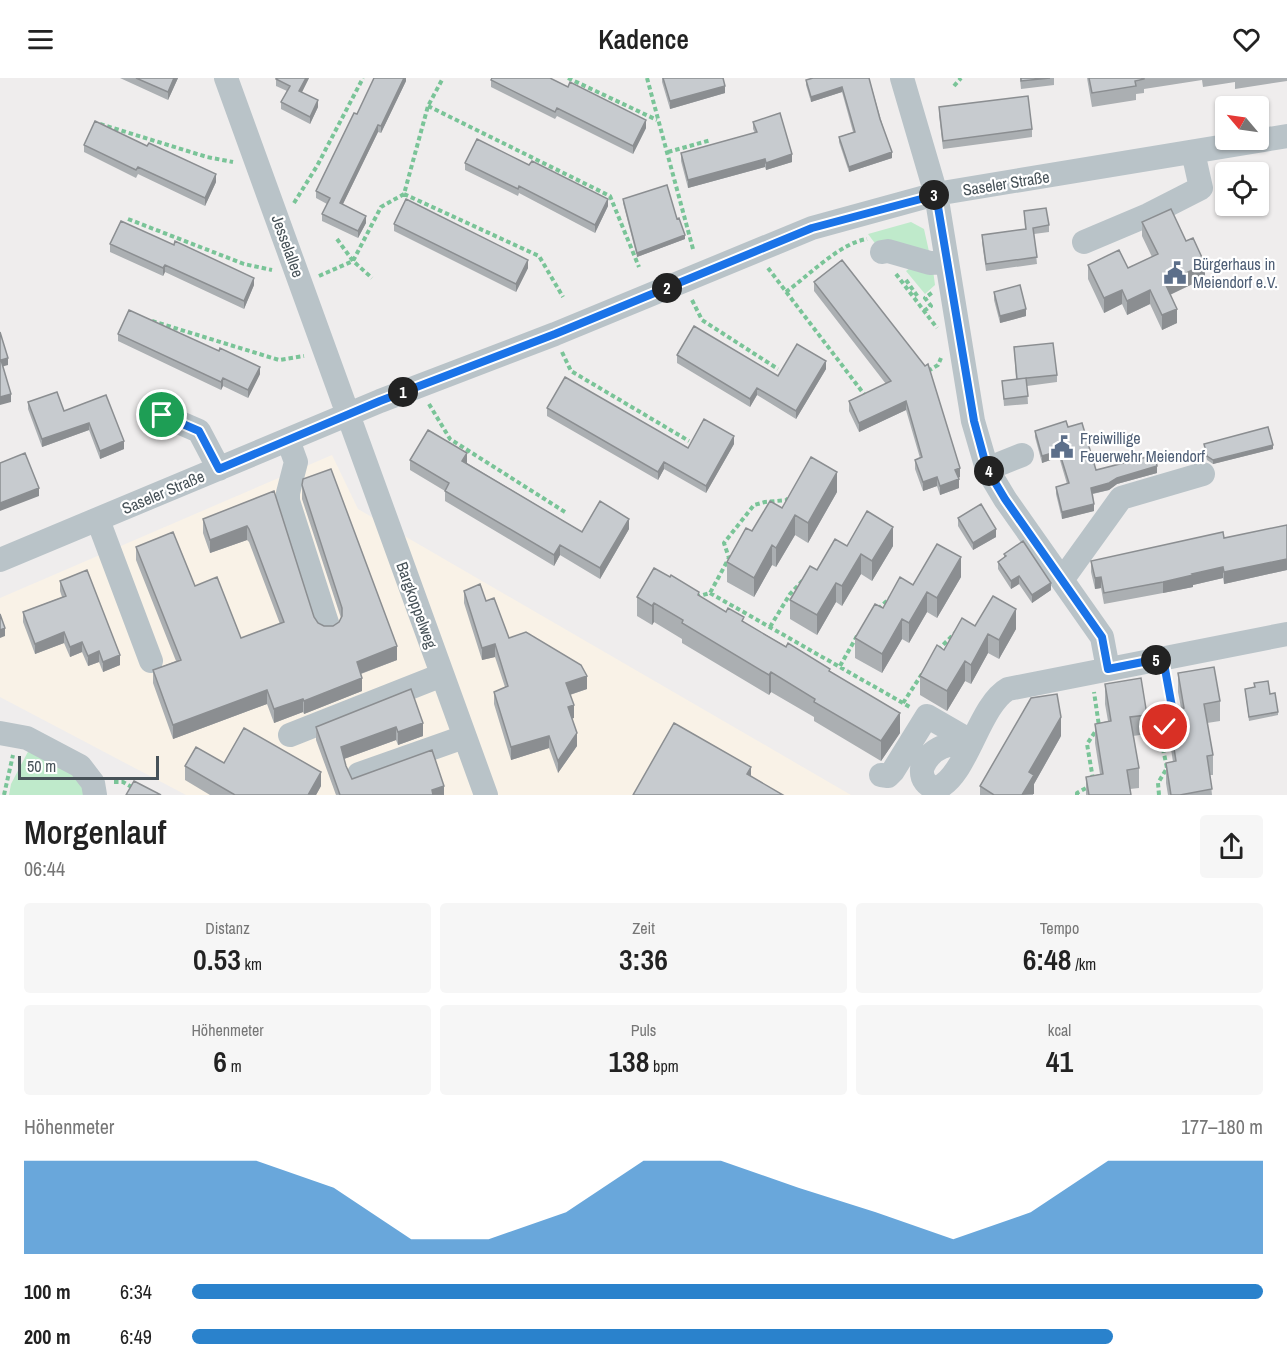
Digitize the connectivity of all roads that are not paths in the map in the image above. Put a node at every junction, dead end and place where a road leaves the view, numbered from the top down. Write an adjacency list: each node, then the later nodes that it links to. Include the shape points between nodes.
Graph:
1 (226, 78): 10 (street, Jesselallee)
2 (902, 78): 5 (street)
3 (1287, 136): 4 (street, Saseler Straße)
4 (1193, 152): 5 (street, Saseler Straße); 6 (street, via 1201,188)
5 (936, 195): 8 (street); 10 (street, Saseler Straße, via 812,228)
6 (1084, 242)
7 (878, 251): 8 (street, via 930,263)
8 (946, 262): 14 (street, via 974,421)
9 (162, 415): 13 (street, via 199,431)
10 (348, 415): 11 (street, Saseler Straße); 23 (street, Bargkoppelweg)
11 (288, 440): 13 (street, Saseler Straße); 19 (street, via 296,462 288,501)
12 (1022, 455): 14 (street)
13 (219, 469): 16 (street, Saseler Straße)
14 (987, 469): 18 (street)
15 (1203, 474): 18 (street, via 1121,498)
16 (98, 520): 17 (street, Saseler Straße); 21 (street)
17 (0, 560)
18 (1062, 580): 22 (street, via 1102,637)
19 (328, 626)
20 (1287, 634): 22 (street)
21 (151, 661)
22 (1099, 671): 27 (street, via 1003,691 994,700)
23 (442, 675): 25 (street); 26 (street, Bargkoppelweg)
24 (8, 734): 30 (street, via 34,741 80,766)
25 (290, 735)
26 (464, 737): 28 (street); 32 (street, Bargkoppelweg)
27 (972, 742): 29 (street, via 927,716 893,771 888,776); 31 (street, via 951,778)
28 (359, 774)
29 (881, 775)
30 (94, 789)
31 (938, 791)
32 (486, 795)

